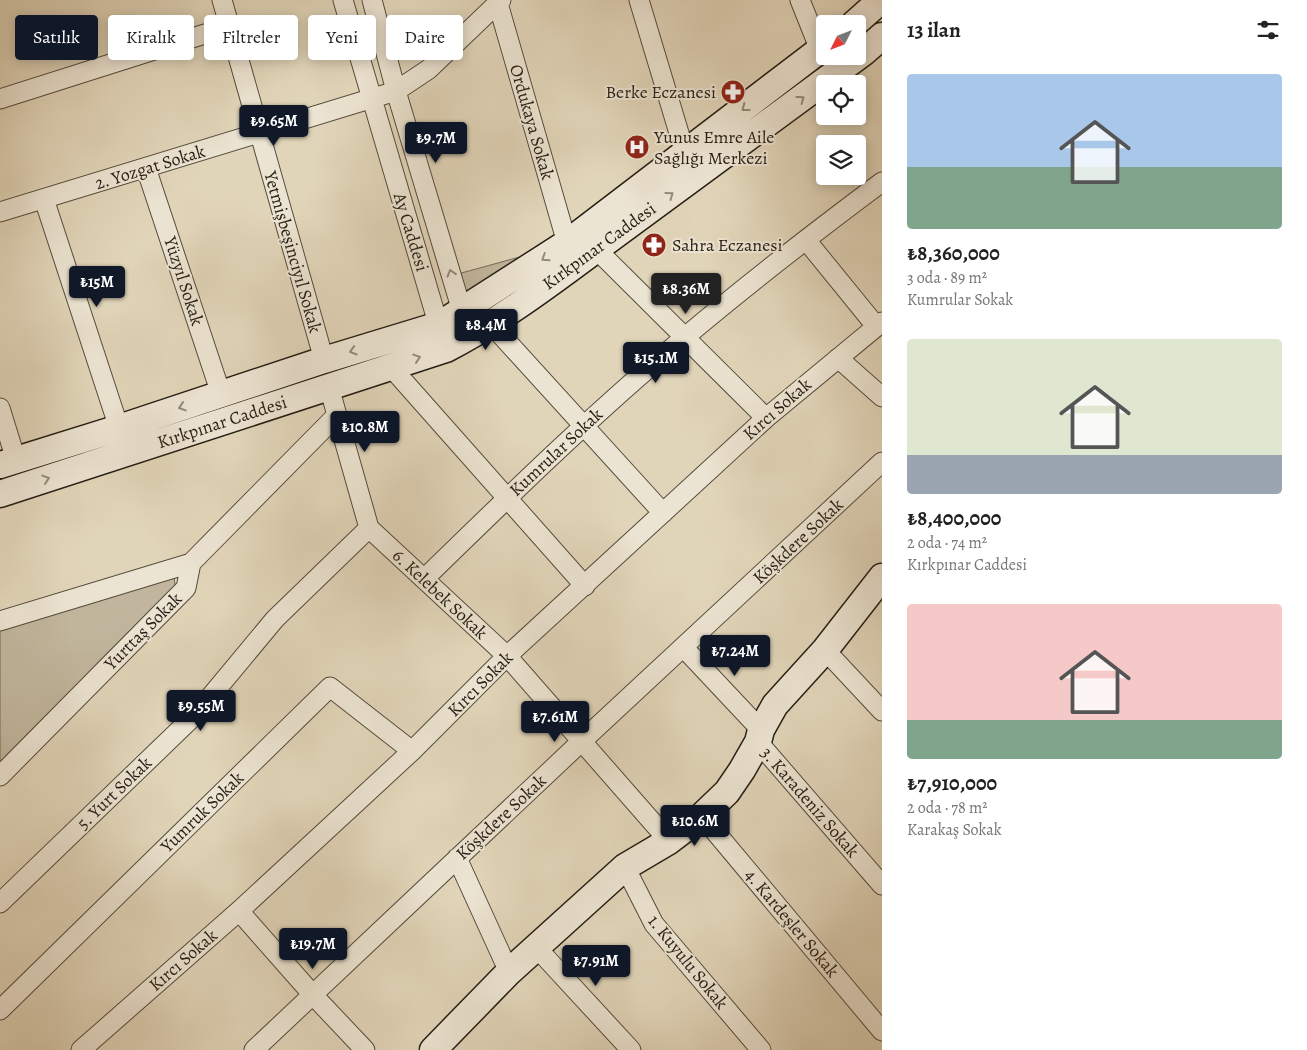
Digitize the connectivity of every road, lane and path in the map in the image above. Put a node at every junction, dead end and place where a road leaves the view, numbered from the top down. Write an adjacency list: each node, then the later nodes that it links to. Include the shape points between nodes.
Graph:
1 (222, 0): 8 (street, Yetmişbeşinciyıl Sokak)
2 (343, 0): 17 (street, Ay Caddesi)
3 (372, 0): 15 (street, Ay Caddesi)
4 (638, 0): 19 (street)
5 (800, 0): 11 (street)
6 (882, 0): 9 (main road)
7 (499, 1): 15 (street, 2. Yozgat Sokak, via 429,69); 25 (street, Ordukaya Sokak)
8 (227, 15)
9 (864, 15)
10 (204, 34): 16 (street)
11 (816, 35)
12 (882, 36): 25 (main road, Kırkpınar Caddesi, one-way to 12, via 864,52)
13 (816, 53): 19 (main road, Kırkpınar Caddesi, one-way to 19)
14 (240, 60): 18 (street, Yetmişbeşinciyıl Sokak)
15 (396, 91): 17 (street, 2. Yozgat Sokak); 26 (street, Ay Caddesi, one-way to 15)
16 (0, 99)
17 (371, 99): 18 (street, 2. Yozgat Sokak); 29 (street, Ay Caddesi)
18 (260, 133): 20 (street, 2. Yozgat Sokak); 32 (street, Yetmişbeşinciyıl Sokak)
19 (685, 153): 25 (main road, Kırkpınar Caddesi)
20 (146, 168): 22 (street, 2. Yozgat Sokak); 35 (street, Yüzyıl Sokak)
21 (882, 182): 24 (street, Kumrular Sokak)
22 (44, 199): 23 (street, 2. Yozgat Sokak); 41 (street)
23 (0, 212)
24 (806, 240): 27 (street); 30 (street, Kumrular Sokak)
25 (582, 241): 26 (main road, Kırkpınar Caddesi, one-way to 26); 28 (main road, Kırkpınar Caddesi); 30 (street)
26 (462, 311): 28 (street, Ay Caddesi); 29 (main road, Kırkpınar Caddesi)
27 (879, 324): 31 (street, Kırcı Sokak)
28 (480, 330): 29 (main road, Kırkpınar Caddesi); 40 (street)
29 (442, 337): 32 (main road, Kırkpınar Caddesi, one-way to 32); 33 (main road, Kırkpınar Caddesi, one-way to 29)
30 (684, 337): 39 (street); 40 (street, Kumrular Sokak)
31 (838, 358): 36 (street); 39 (street, Kırcı Sokak)
32 (324, 360): 35 (main road, Kırkpınar Caddesi)
33 (390, 367): 34 (main road, Kırkpınar Caddesi); 45 (street)
34 (328, 387): 38 (street); 44 (main road, Kırkpınar Caddesi, one-way to 34)
35 (221, 394): 41 (main road, Kırkpınar Caddesi, one-way to 41)
36 (882, 396)
37 (0, 408): 43 (street)
38 (336, 416): 47 (street); 48 (street)
39 (766, 418): 46 (street, Kırcı Sokak)
40 (584, 426): 45 (street, Kumrular Sokak); 46 (street)
41 (119, 428): 43 (main road, Kırkpınar Caddesi)
42 (882, 462): 53 (street, Köşkdere Sokak)
43 (8, 463)
44 (0, 494)
45 (506, 498): 50 (street, Kumrular Sokak); 51 (street)
46 (663, 513): 51 (street, Kırcı Sokak)
47 (369, 528): 50 (street, 6. Kelebek Sokak); 66 (street, 5. Yurt Sokak, via 275,619 196,714)
48 (191, 563): 52 (street); 60 (street, Yurttaş Sokak, via 186,588)
49 (882, 577): 54 (main road)
50 (424, 579): 55 (street, 6. Kelebek Sokak)
51 (585, 586): 55 (street, Kırcı Sokak)
52 (0, 620)
53 (684, 648): 57 (street, 3. Karadeniz Sokak); 58 (street, Köşkdere Sokak)
54 (825, 650): 56 (street); 57 (main road, via 775,706)
55 (507, 656): 58 (street, 6. Kelebek Sokak); 59 (street, Kırcı Sokak)
56 (881, 707)
57 (759, 736): 61 (main road, via 727,792); 65 (street, 3. Karadeniz Sokak)
58 (582, 740): 62 (street, 6. Kelebek Sokak); 63 (street, Köşkdere Sokak)
59 (412, 751): 67 (street, Kırcı Sokak); 71 (street, Yumruk Sokak, via 330,687)
60 (0, 776)
61 (702, 816): 62 (main road); 72 (street, 4. Kardeşler Sokak)
62 (670, 841): 64 (main road)
63 (457, 858): 69 (street); 70 (street, Köşkdere Sokak)
64 (625, 867): 68 (main road); 78 (street, 1. Kuyulu Sokak, via 654,924)
65 (882, 885)
66 (0, 903)
67 (239, 911): 70 (street); 73 (street, Kırcı Sokak)
68 (536, 947): 69 (main road); 77 (street)
69 (509, 972): 76 (main road)
70 (313, 995): 74 (street, Köşkdere Sokak); 75 (street)
71 (0, 1010)
72 (882, 1031)
73 (81, 1050)
74 (254, 1050)
75 (365, 1050)
76 (433, 1050)
77 (631, 1050)
78 (761, 1050)

